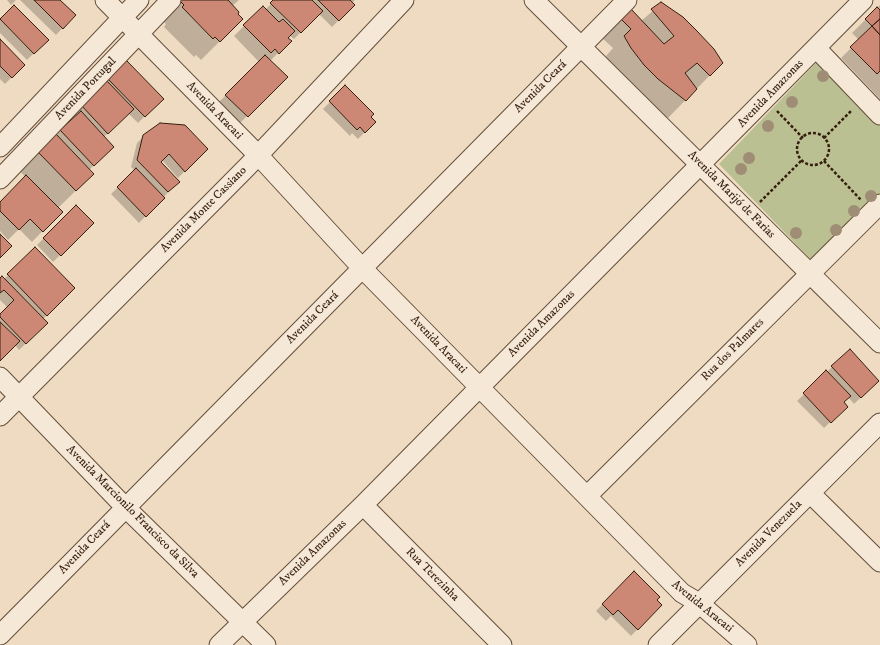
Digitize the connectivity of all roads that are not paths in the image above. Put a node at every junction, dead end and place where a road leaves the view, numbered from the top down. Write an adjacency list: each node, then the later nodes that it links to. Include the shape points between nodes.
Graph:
1 (105, 0): 8 (street, Avenida Aracati)
2 (139, 0): 8 (street, Avenida Portugal)
3 (171, 0): 9 (street, Avenida Portugal)
4 (404, 0): 14 (street, Avenida Monte Cassiano)
5 (534, 0): 10 (street, Avenida Marijó de Farias)
6 (627, 0): 10 (street, Avenida Ceará)
7 (863, 0): 11 (street, Avenida Amazonas)
8 (123, 18): 9 (street, Avenida Aracati); 13 (street, Avenida Portugal)
9 (139, 34): 14 (street, Avenida Aracati); 16 (street, Avenida Portugal)
10 (581, 47): 15 (street, Avenida Marijó de Farias); 18 (street, Avenida Ceará)
11 (816, 48): 12 (street); 15 (street, Avenida Amazonas)
12 (880, 115)
13 (0, 147)
14 (258, 155): 18 (street, Avenida Aracati); 23 (street, Avenida Monte Cassiano)
15 (701, 165): 19 (street, Avenida Marijó de Farias); 22 (street, Avenida Amazonas)
16 (0, 178)
17 (872, 203): 19 (street, Rua dos Palmares)
18 (362, 268): 22 (street, Avenida Aracati); 29 (street, Avenida Ceará)
19 (810, 273): 20 (street, Avenida Marijó de Farias); 27 (street, Rua dos Palmares)
20 (880, 343)
21 (0, 377): 23 (street, Avenida Marcionilo Francisco da Silva)
22 (478, 387): 27 (street, Avenida Aracati); 28 (street, Avenida Amazonas)
23 (19, 396): 24 (street, Avenida Monte Cassiano); 29 (street, Avenida Marcionilo Francisco da Silva)
24 (0, 416)
25 (880, 423): 26 (street, Avenida Venezuela)
26 (810, 493): 30 (street); 31 (street, Avenida Venezuela)
27 (587, 496): 31 (street, Avenida Aracati, via 682,593)
28 (363, 505): 32 (street, Avenida Amazonas); 36 (street, Rua Terezinha)
29 (125, 507): 32 (street, Avenida Marcionilo Francisco da Silva); 33 (street, Avenida Ceará)
30 (880, 562)
31 (699, 603): 37 (street, Avenida Venezuela); 38 (street, Avenida Aracati)
32 (242, 622): 34 (street, Avenida Amazonas); 35 (street, Avenida Marcionilo Francisco da Silva)
33 (0, 635)
34 (219, 645)
35 (266, 645)
36 (502, 645)
37 (658, 645)
38 (747, 645)

